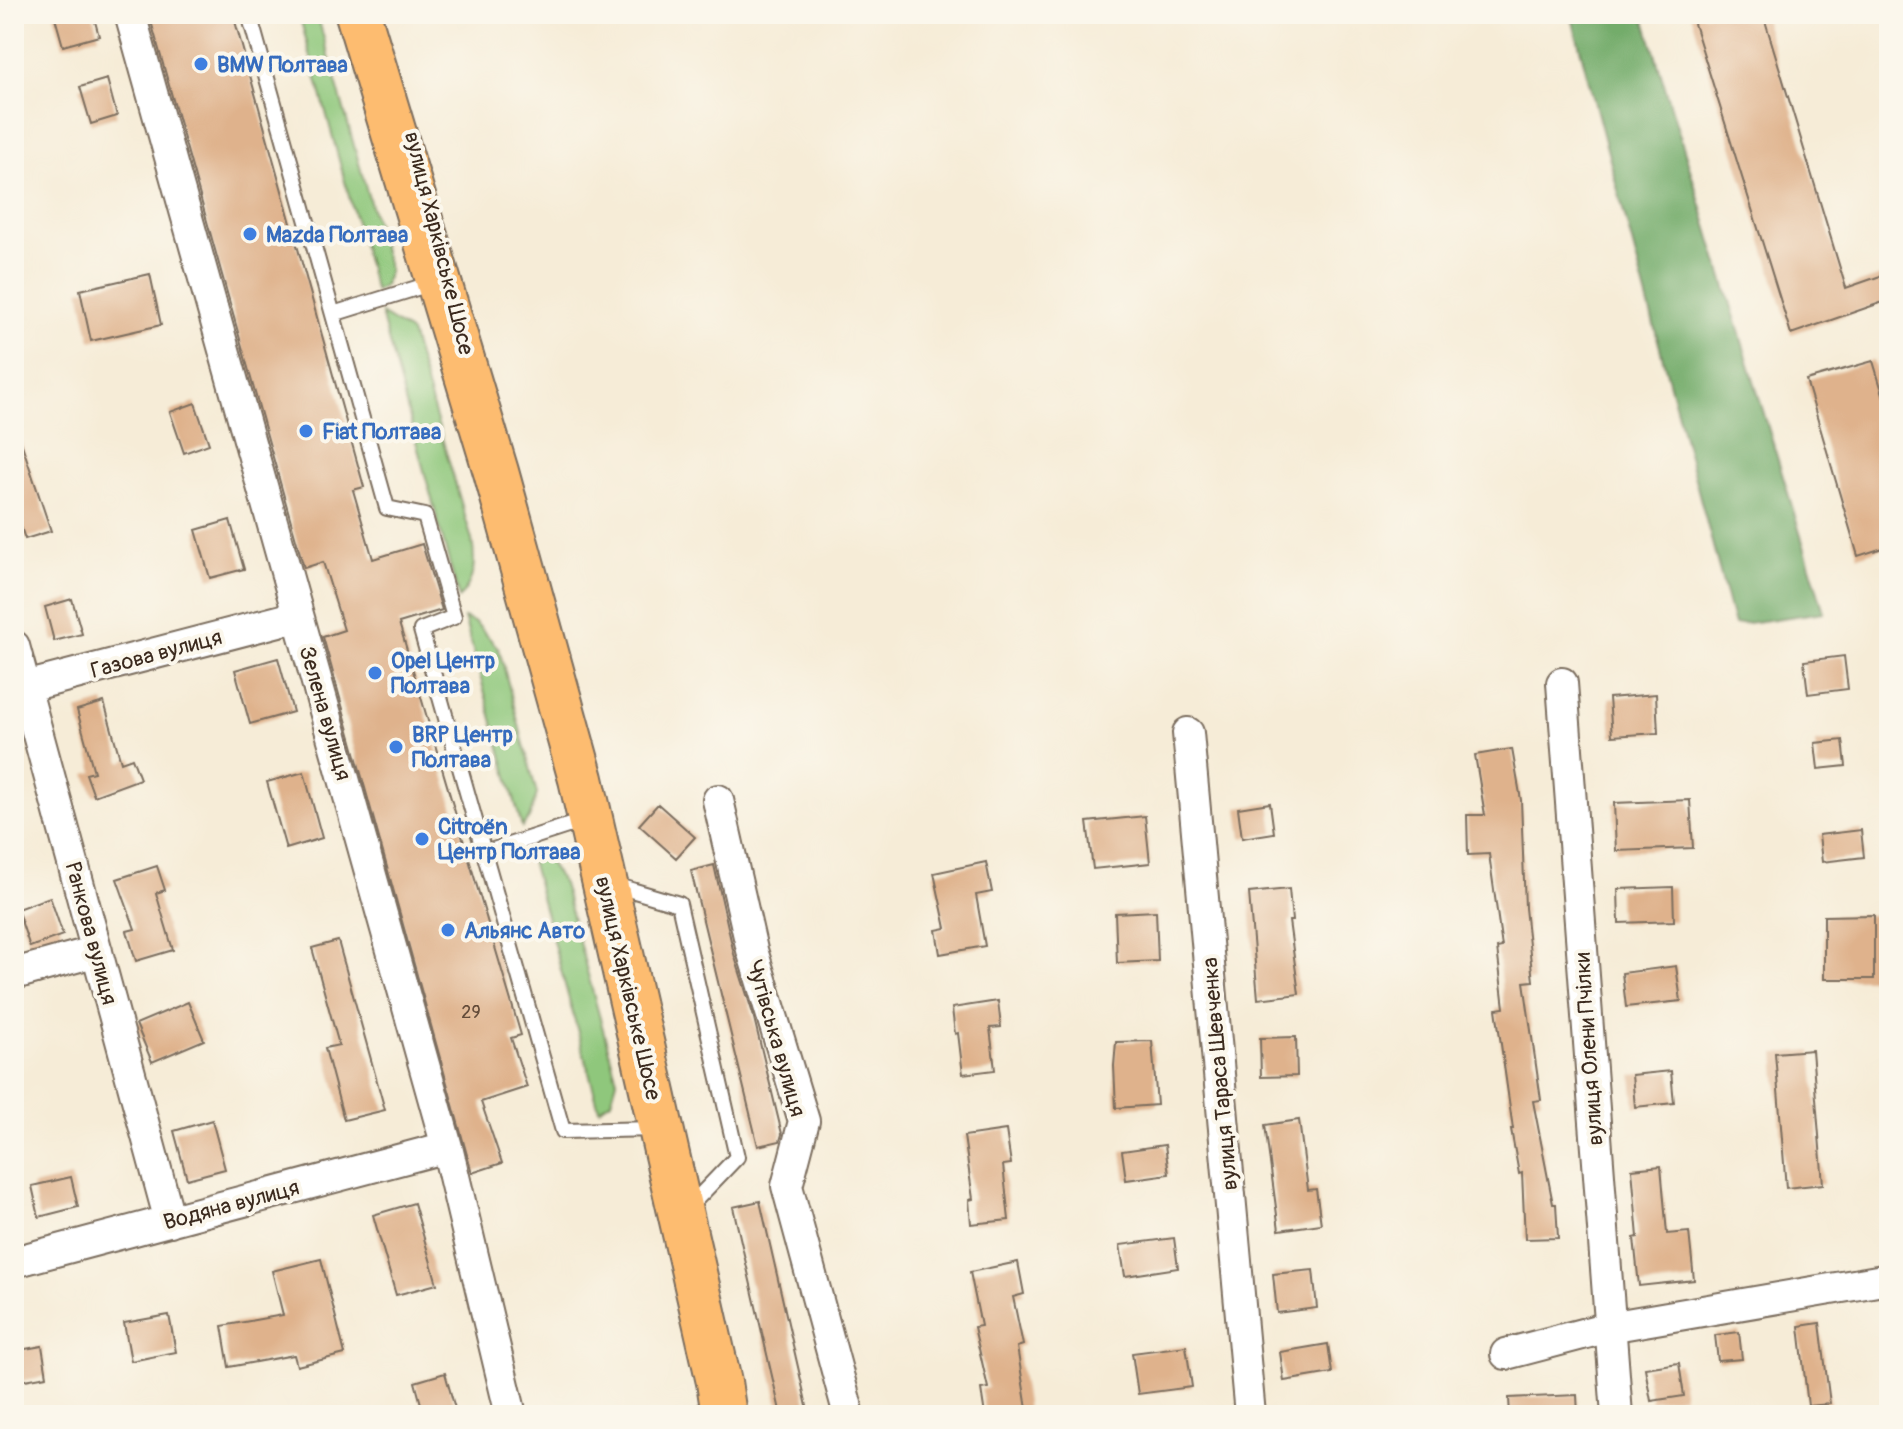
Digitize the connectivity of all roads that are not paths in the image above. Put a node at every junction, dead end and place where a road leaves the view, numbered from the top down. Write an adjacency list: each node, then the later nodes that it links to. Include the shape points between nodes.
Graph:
1 (130, 14): 8 (street, Зелена вулиця)
2 (249, 14): 6 (lane)
3 (358, 14): 5 (highway, вулиця Харківське Шосе)
4 (384, 14): 7 (highway, вулиця Харківське Шосе)
5 (438, 282): 6 (lane); 7 (highway, вулиця Харківське Шосе)
6 (333, 314): 15 (lane, via 387,508 425,516 454,617 421,630)
7 (496, 472): 14 (highway, вулиця Харківське Шосе)
8 (298, 616): 11 (street, Газова вулиця); 20 (street, Зелена вулиця)
9 (14, 646): 11 (street, Ранкова вулиця)
10 (1562, 683): 25 (street, вулиця Олени Пчілки)
11 (20, 688): 17 (street, Ранкова вулиця)
12 (1188, 733): 30 (street, вулиця Тараса Шевченка)
13 (718, 800): 29 (street, Чутівська вулиця, via 752,950 804,1121 787,1186)
14 (590, 819): 15 (lane); 16 (highway, вулиця Харківське Шосе)
15 (484, 853): 19 (lane, via 563,1131)
16 (604, 882): 19 (highway, вулиця Харківське Шосе); 21 (lane, via 679,904 737,1157)
17 (97, 951): 18 (street); 22 (street, Ранкова вулиця)
18 (14, 974)
19 (661, 1129): 21 (highway, вулиця Харківське Шосе)
20 (447, 1147): 22 (street, Водяна вулиця); 27 (street, Зелена вулиця)
21 (681, 1216): 28 (highway, вулиця Харківське Шосе)
22 (170, 1221): 23 (street, Водяна вулиця)
23 (14, 1262)
24 (1889, 1279): 25 (street)
25 (1609, 1327): 26 (street); 31 (street, вулиця Олени Пчілки)
26 (1506, 1354)
27 (511, 1415)
28 (724, 1415)
29 (849, 1415)
30 (1250, 1415)
31 (1617, 1415)

